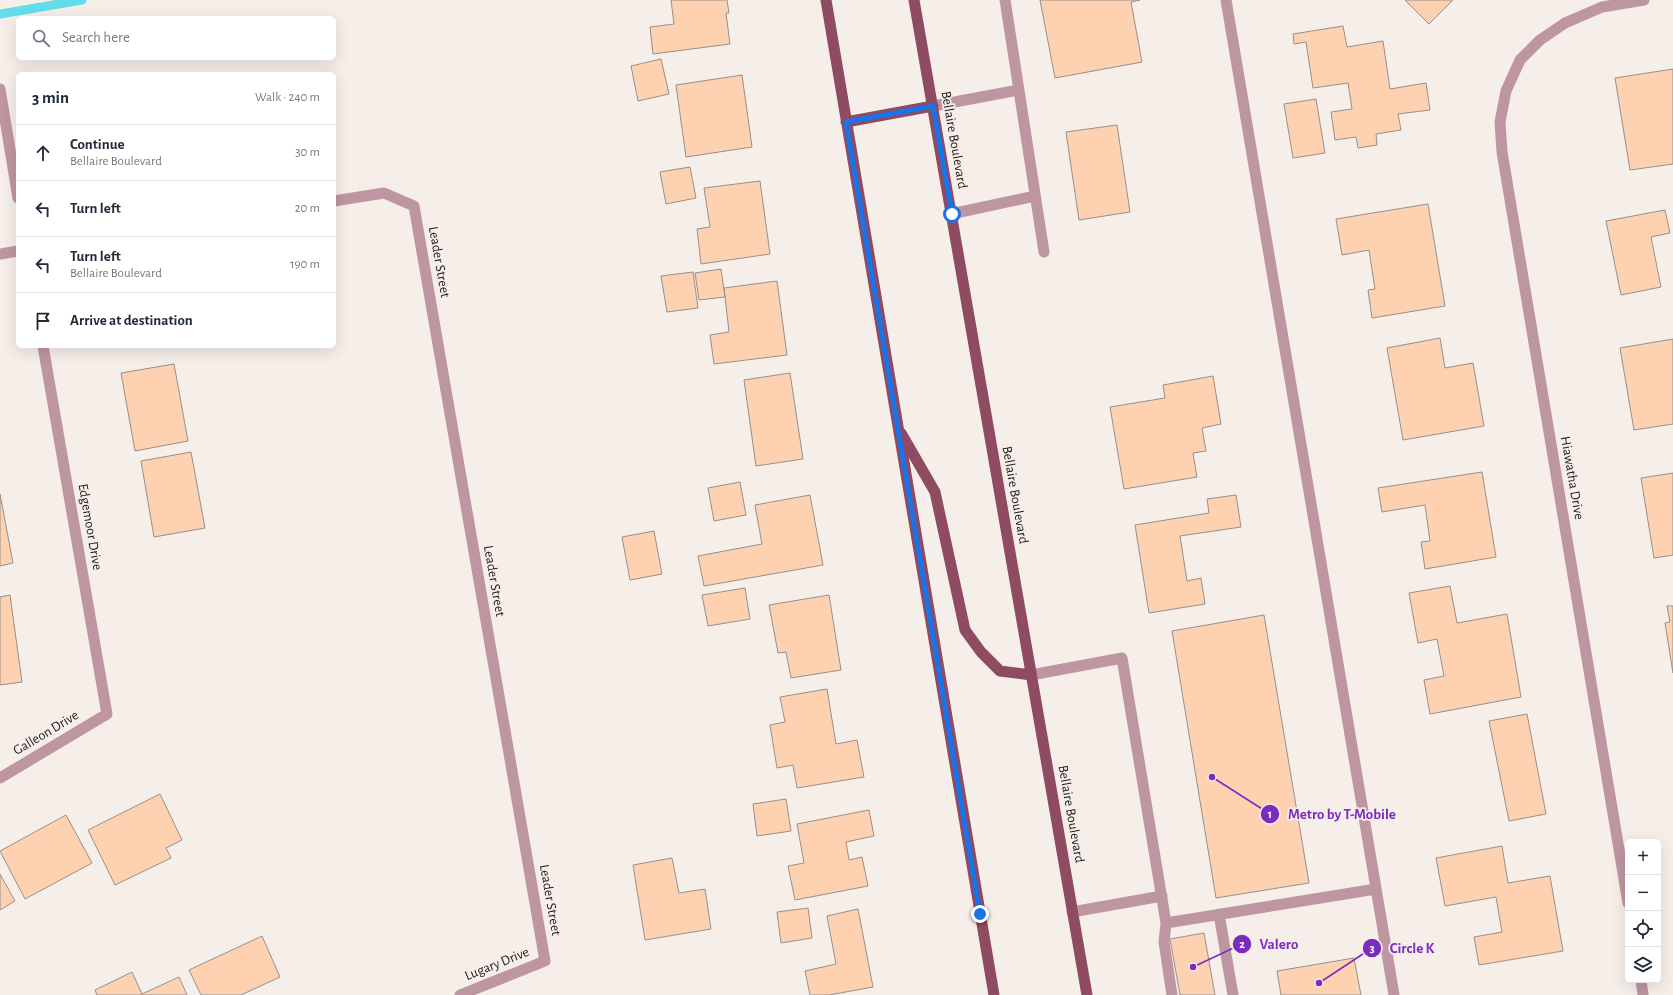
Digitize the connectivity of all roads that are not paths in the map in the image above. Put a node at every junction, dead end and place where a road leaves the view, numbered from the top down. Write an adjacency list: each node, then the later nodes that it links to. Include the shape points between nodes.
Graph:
1 (826, 0): 9 (main road)
2 (917, 0): 8 (main road, Bellaire Boulevard)
3 (1005, 0): 7 (street)
4 (1226, 0): 23 (street)
5 (1644, 0): 22 (street, Hiawatha Drive, via 1602,7 1565,23 1540,40 1520,60 1506,91 1500,122 1502,152)
6 (0, 90): 10 (street)
7 (1019, 90): 8 (street); 11 (street)
8 (933, 106): 9 (main road); 13 (main road, Bellaire Boulevard)
9 (846, 122): 18 (main road)
10 (16, 186)
11 (1035, 196): 13 (street); 15 (street)
12 (336, 201): 28 (street, Leader Street, via 384,193 414,206)
13 (952, 214): 19 (main road, Bellaire Boulevard)
14 (16, 251): 16 (street)
15 (1044, 252)
16 (0, 254)
17 (43, 348): 20 (street, Edgemoor Drive)
18 (897, 426): 19 (main road, via 935,492 965,630 981,652 1000,671); 31 (main road)
19 (1031, 675): 24 (street, via 1122,658); 25 (main road, Bellaire Boulevard)
20 (107, 714): 21 (street, Galleon Drive)
21 (0, 778)
22 (1625, 885)
23 (1376, 889): 26 (street); 35 (street)
24 (1162, 896): 25 (street); 27 (street)
25 (1072, 912): 32 (main road, Bellaire Boulevard)
26 (1219, 914): 27 (street); 34 (street)
27 (1166, 923): 33 (street, via 1164,942)
28 (545, 961): 30 (street, Lugary Drive)
29 (1642, 983): 36 (street)
30 (460, 995)
31 (994, 995)
32 (1086, 995)
33 (1172, 995)
34 (1233, 995)
35 (1394, 995)
36 (1644, 995)

